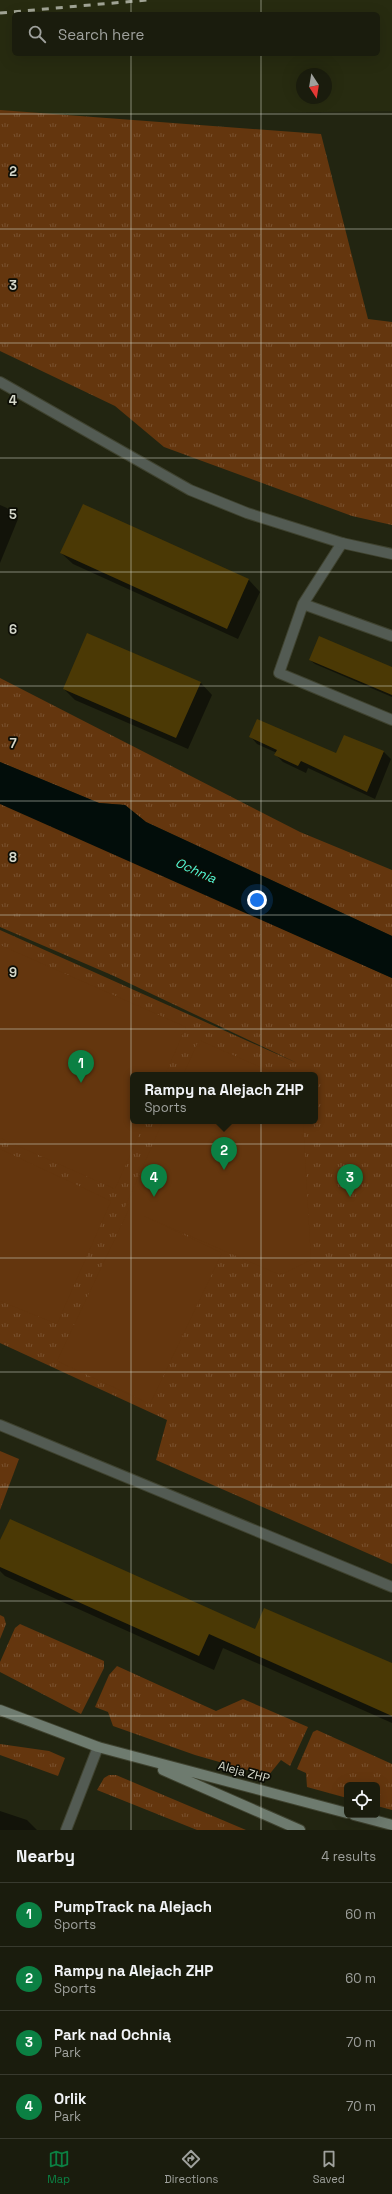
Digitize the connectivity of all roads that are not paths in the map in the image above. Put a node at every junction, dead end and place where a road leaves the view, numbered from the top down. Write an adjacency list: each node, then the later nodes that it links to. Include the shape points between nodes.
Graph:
1 (0, 382): 3 (street)
2 (0, 386): 3 (street)
3 (16, 393): 4 (street, via 190,490 247,513)
4 (342, 543): 5 (street); 6 (street)
5 (392, 554)
6 (303, 604): 7 (street); 8 (street, via 279,673)
7 (392, 636)
8 (392, 720)
9 (0, 1425): 10 (street)
10 (392, 1587)
11 (0, 1710): 12 (street, Aleja ZHP)
12 (98, 1747): 13 (street, Aleja ZHP); 17 (street)
13 (134, 1757): 14 (street, Aleja ZHP); 18 (street, Aleja ZHP)
14 (344, 1812)
15 (365, 1818): 16 (street)
16 (392, 1825)
17 (66, 1830)
18 (300, 1830)

